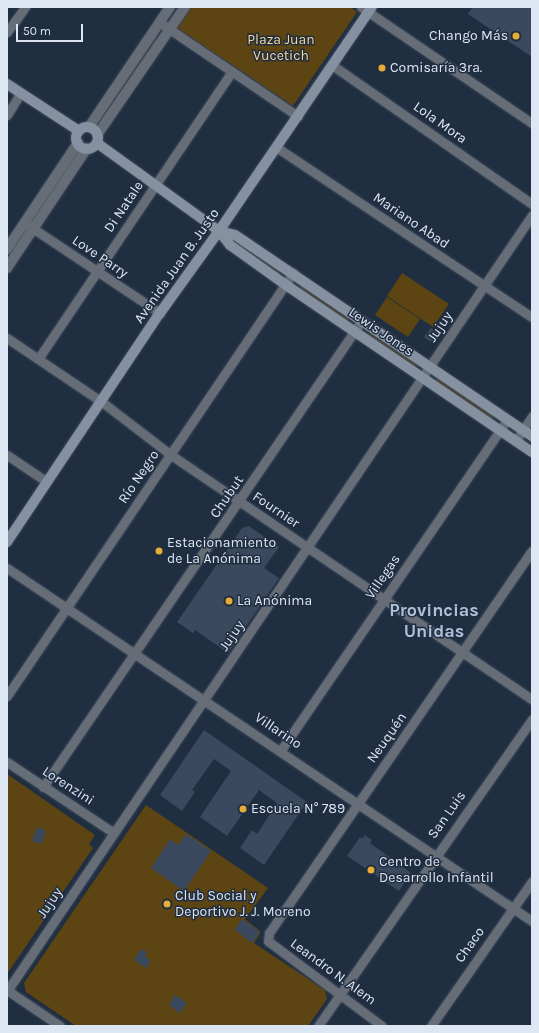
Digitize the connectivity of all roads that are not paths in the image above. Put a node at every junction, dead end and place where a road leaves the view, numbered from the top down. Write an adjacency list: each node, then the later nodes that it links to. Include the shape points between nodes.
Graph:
1 (25, 7): 7 (street)
2 (170, 7): 5 (street)
3 (185, 7): 6 (street)
4 (367, 9): 8 (main road, Avenida Juan B. Justo); 14 (street)
5 (159, 22): 6 (street); 15 (street)
6 (170, 28): 9 (street); 17 (street)
7 (7, 32)
8 (332, 65): 13 (main road, Avenida Juan B. Justo); 22 (street, Lola Mora)
9 (232, 71): 13 (street); 21 (street, Di Natale)
10 (7, 84): 11 (main road)
11 (21, 93): 12 (street); 16 (main road)
12 (7, 114)
13 (298, 116): 19 (main road, Avenida Juan B. Justo)
14 (532, 123)
15 (89, 127): 16 (main road); 17 (main road, Lewis Jones)
16 (79, 131): 18 (main road)
17 (97, 139): 20 (main road); 21 (main road, Lewis Jones)
18 (78, 143): 20 (main road); 24 (street)
19 (276, 147): 25 (main road, Avenida Juan B. Justo); 31 (street, Mariano Abad)
20 (87, 148): 24 (street)
21 (155, 186): 25 (main road, Lewis Jones); 28 (street, Di Natale)
22 (532, 204)
23 (532, 215): 31 (street, Jujuy)
24 (29, 226): 26 (street); 27 (street); 28 (street, Love Parry)
25 (219, 231): 29 (main road, Lewis Jones, via 236,235); 30 (main road, Lewis Jones, via 230,245); 32 (main road, Avenida Juan B. Justo)
26 (7, 249)
27 (7, 268)
28 (97, 273): 32 (street, Love Parry); 37 (street, Di Natale)
29 (293, 273): 30 (street, Río Negro); 34 (main road, Lewis Jones)
30 (286, 285): 35 (main road, Lewis Jones); 49 (street, Río Negro)
31 (484, 287): 33 (street, Mariano Abad); 38 (street, Jujuy)
32 (160, 313): 40 (main road, Avenida Juan B. Justo)
33 (532, 317)
34 (362, 320): 35 (street, Chubut); 38 (main road, Lewis Jones)
35 (355, 331): 39 (main road, Lewis Jones); 51 (street, Chubut)
36 (7, 338): 37 (street, Fournier)
37 (38, 358): 40 (street, Fournier)
38 (430, 367): 39 (street, Jujuy); 42 (main road, Lewis Jones)
39 (423, 378): 43 (main road, Lewis Jones); 53 (street, Jujuy)
40 (102, 402): 49 (street, Fournier); 50 (main road, Avenida Juan B. Justo)
41 (532, 416): 44 (street)
42 (507, 420): 43 (street, Villegas); 44 (main road, Lewis Jones)
43 (500, 430): 46 (main road, Lewis Jones); 56 (street, Villegas)
44 (523, 430): 45 (main road, Lewis Jones); 46 (street)
45 (532, 436)
46 (516, 440): 47 (main road, Lewis Jones)
47 (532, 452)
48 (7, 455): 50 (street)
49 (171, 455): 51 (street, Fournier); 57 (street, Río Negro)
50 (47, 482): 52 (main road, Avenida Juan B. Justo)
51 (240, 502): 53 (street, Fournier); 59 (street, Chubut)
52 (7, 542)
53 (308, 549): 56 (street, Fournier); 61 (street, Jujuy)
54 (532, 551): 58 (street, Neuquén)
55 (7, 568): 57 (street, Villarino)
56 (384, 599): 58 (street, Fournier); 64 (street, Villegas)
57 (69, 608): 59 (street, Villarino); 60 (street, Río Negro)
58 (465, 652): 62 (street, Fournier); 67 (street, Neuquén)
59 (136, 653): 61 (street, Villarino); 66 (street, Chubut)
60 (7, 696)
61 (206, 699): 64 (street, Villarino); 68 (street, Jujuy)
62 (532, 699)
63 (532, 719): 69 (street, San Luis)
64 (282, 750): 67 (street, Villarino)
65 (7, 762): 66 (street, Lorenzini)
66 (43, 787): 68 (street, Lorenzini)
67 (358, 803): 69 (street, Villarino); 73 (street, Neuquén, via 269,933)
68 (114, 833): 74 (street, Jujuy)
69 (436, 855): 71 (street, Villarino); 75 (street, San Luis)
70 (532, 881): 71 (street, Chaco)
71 (514, 908): 72 (street, Villarino); 79 (street, Chaco)
72 (532, 921)
73 (268, 941): 75 (street, Leandro N. Alem)
74 (7, 991): 76 (street)
75 (341, 993): 77 (street, San Luis); 78 (street, Leandro N. Alem)
76 (60, 1026)
77 (318, 1026)
78 (382, 1026)
79 (431, 1026)

